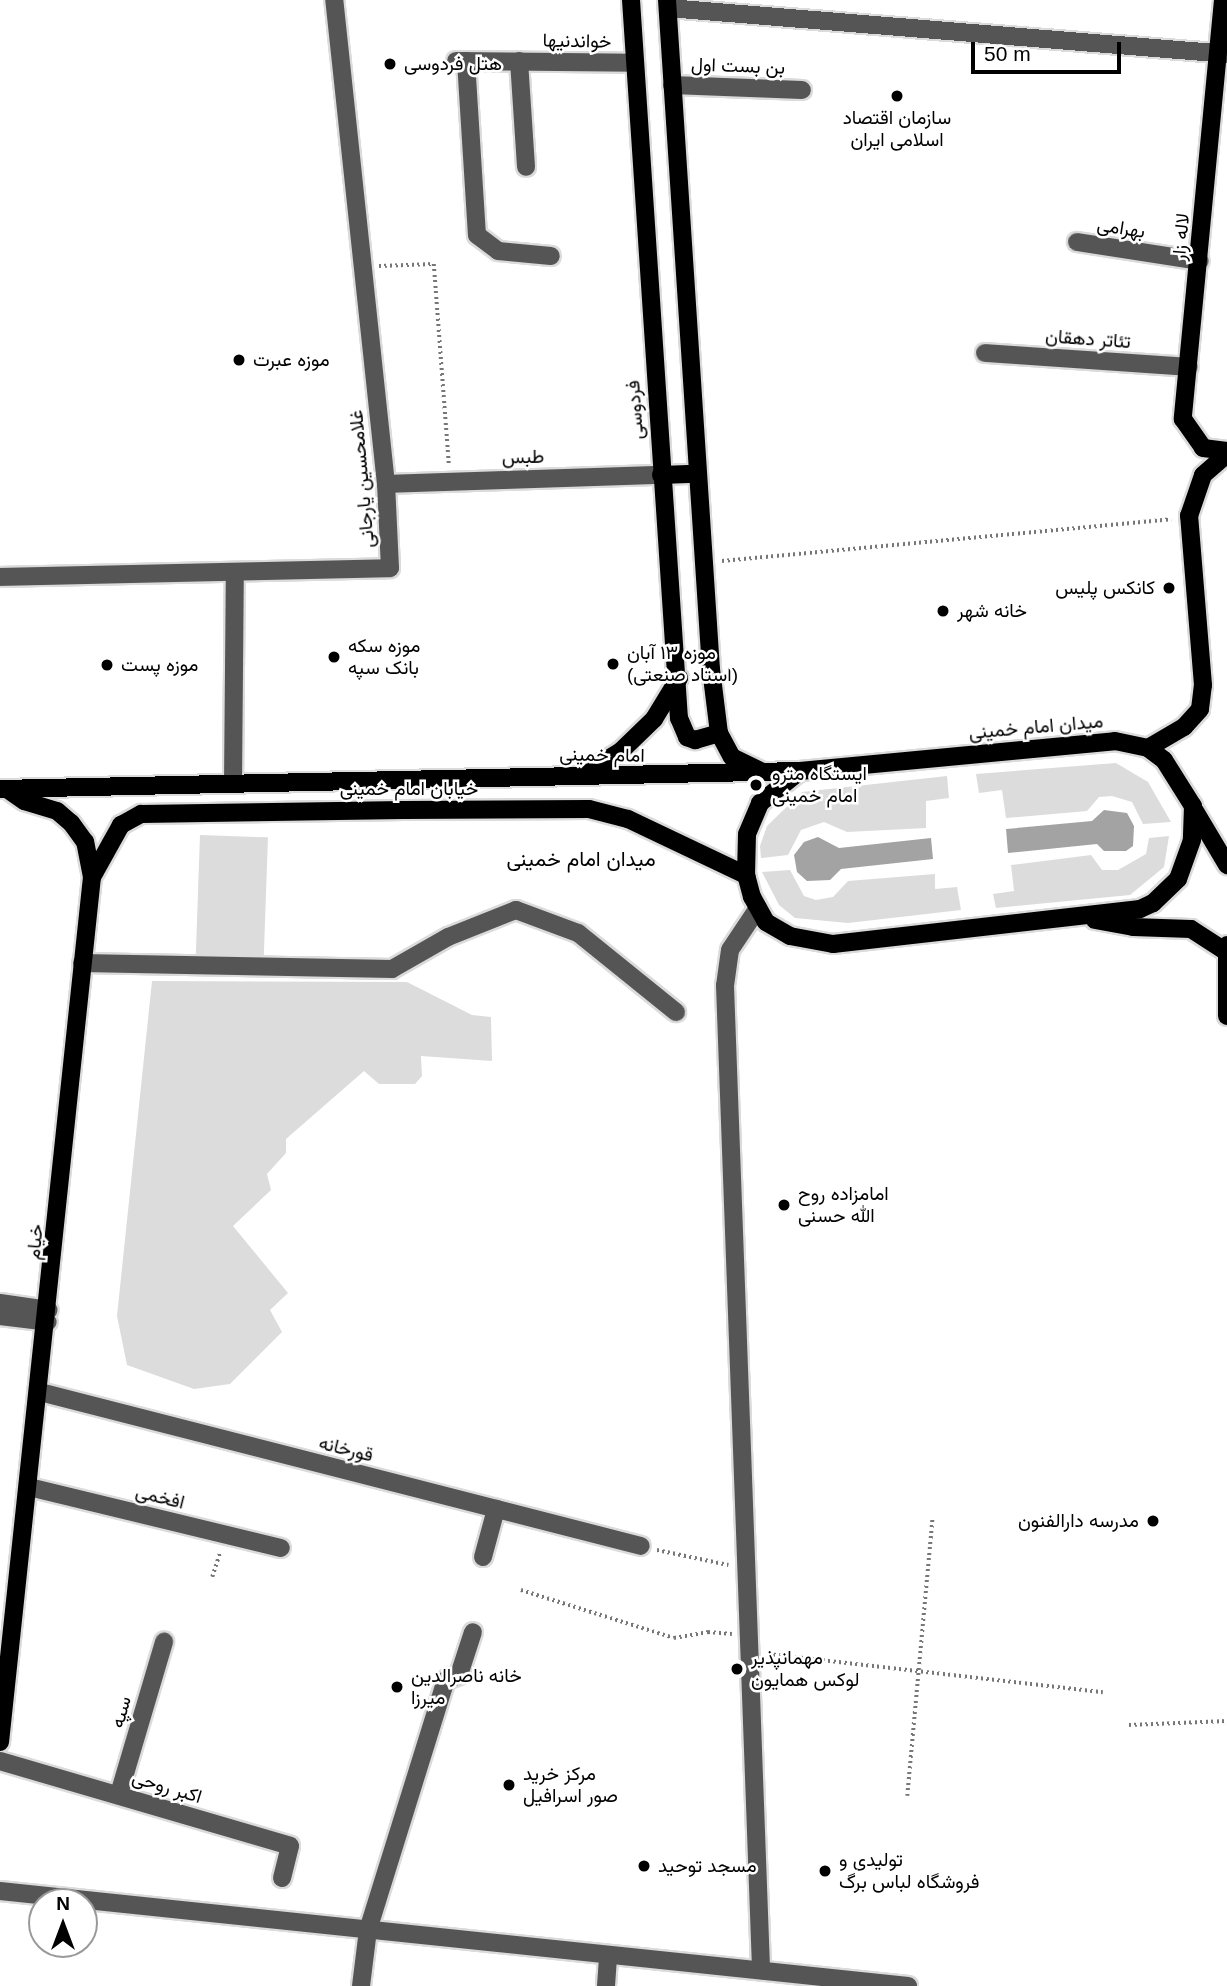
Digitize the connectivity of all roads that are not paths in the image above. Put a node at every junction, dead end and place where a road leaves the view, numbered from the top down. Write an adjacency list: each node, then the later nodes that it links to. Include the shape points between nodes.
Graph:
1 (334, 0): 19 (street, غلامحسین یارجانی)
2 (631, 0): 7 (main road, فردوسی)
3 (1223, 0): 5 (main road, لاله زار)
4 (667, 4): 5 (street); 8 (main road)
5 (1222, 53): 13 (main road, لاله زار)
6 (519, 61): 7 (street, خواندنیها); 10 (street, خواندنیها); 12 (street, خواندنیها, via 461,61 477,235 498,251)
7 (635, 63): 18 (main road, فردوسی)
8 (672, 85): 9 (street, بن بست اول); 17 (main road)
9 (802, 90)
10 (526, 167)
11 (1077, 242): 13 (street, بهرامی)
12 (551, 256)
13 (1200, 261): 15 (main road, لاله زار)
14 (985, 353): 15 (street, تئاتر دهقان)
15 (1189, 367): 16 (main road, لاله زار, via 1183,419 1203,448)
16 (1227, 452): 24 (main road, لاله زار, via 1203,475 1189,516 1203,685 1200,709 1184,727)
17 (695, 474): 18 (main road); 23 (main road)
18 (660, 475): 19 (street, طبس); 22 (main road, فردوسی)
19 (386, 484): 20 (street, غلامحسین یارجانی, via 390,568)
20 (235, 572): 21 (street, غلامحسین یارجانی); 29 (street)
21 (0, 576)
22 (679, 678): 23 (main road, فردوسی, via 679,718 687,737 695,740); 27 (main road, via 654,719 621,751)
23 (719, 733): 26 (main road, via 732,757)
24 (1148, 748): 25 (main road, میدان امام خمینی, via 1115,741); 31 (main road, via 1164,760)
25 (800, 771): 26 (main road, امام خمینی); 33 (main road, via 760,803 747,834)
26 (768, 773): 27 (main road, امام خمینی)
27 (582, 775): 28 (main road, امام خمینی)
28 (403, 780): 29 (main road, خیابان امام خمینی)
29 (233, 784): 30 (main road, خیابان امام خمینی)
30 (4, 789): 34 (main road, خیام, via 57,811 71,823 85,842)
31 (1193, 806): 32 (main road); 36 (main road, via 1186,864 1165,892 1140,909)
32 (1227, 865)
33 (746, 875): 34 (main road, خیابان امام خمینی, via 628,819 589,809 141,814 121,825); 35 (main road)
34 (92, 877): 38 (main road, خیام)
35 (758, 908): 36 (main road, via 766,922 790,936 833,944); 59 (street, via 730,950 725,986)
36 (1079, 916): 37 (main road, via 1133,927 1191,929)
37 (1226, 948): 40 (main road)
38 (82, 963): 39 (street, via 392,969 448,937 516,910 578,933); 43 (main road, خیام)
39 (676, 1012)
40 (1227, 1016)
41 (0, 1303): 43 (street)
42 (0, 1316): 43 (street)
43 (49, 1316): 44 (main road, خیام)
44 (40, 1392): 45 (main road, خیام); 46 (street, قورخانه)
45 (29, 1487): 48 (street, افخمی); 52 (main road, خیام)
46 (496, 1509): 47 (street, قورخانه); 49 (street)
47 (641, 1546)
48 (281, 1548)
49 (483, 1557)
50 (473, 1632): 57 (street, via 459,1675 446,1680)
51 (164, 1642): 54 (street, سپه)
52 (0, 1742)
53 (0, 1761): 54 (street, اکبر روحی)
54 (119, 1794): 55 (street, اکبر روحی, via 290,1846)
55 (282, 1878)
56 (0, 1891): 57 (street)
57 (368, 1930): 58 (street); 60 (street)
58 (608, 1955): 59 (street); 61 (street)
59 (761, 1970): 62 (street)
60 (361, 1986)
61 (606, 1986)
62 (908, 1986)

